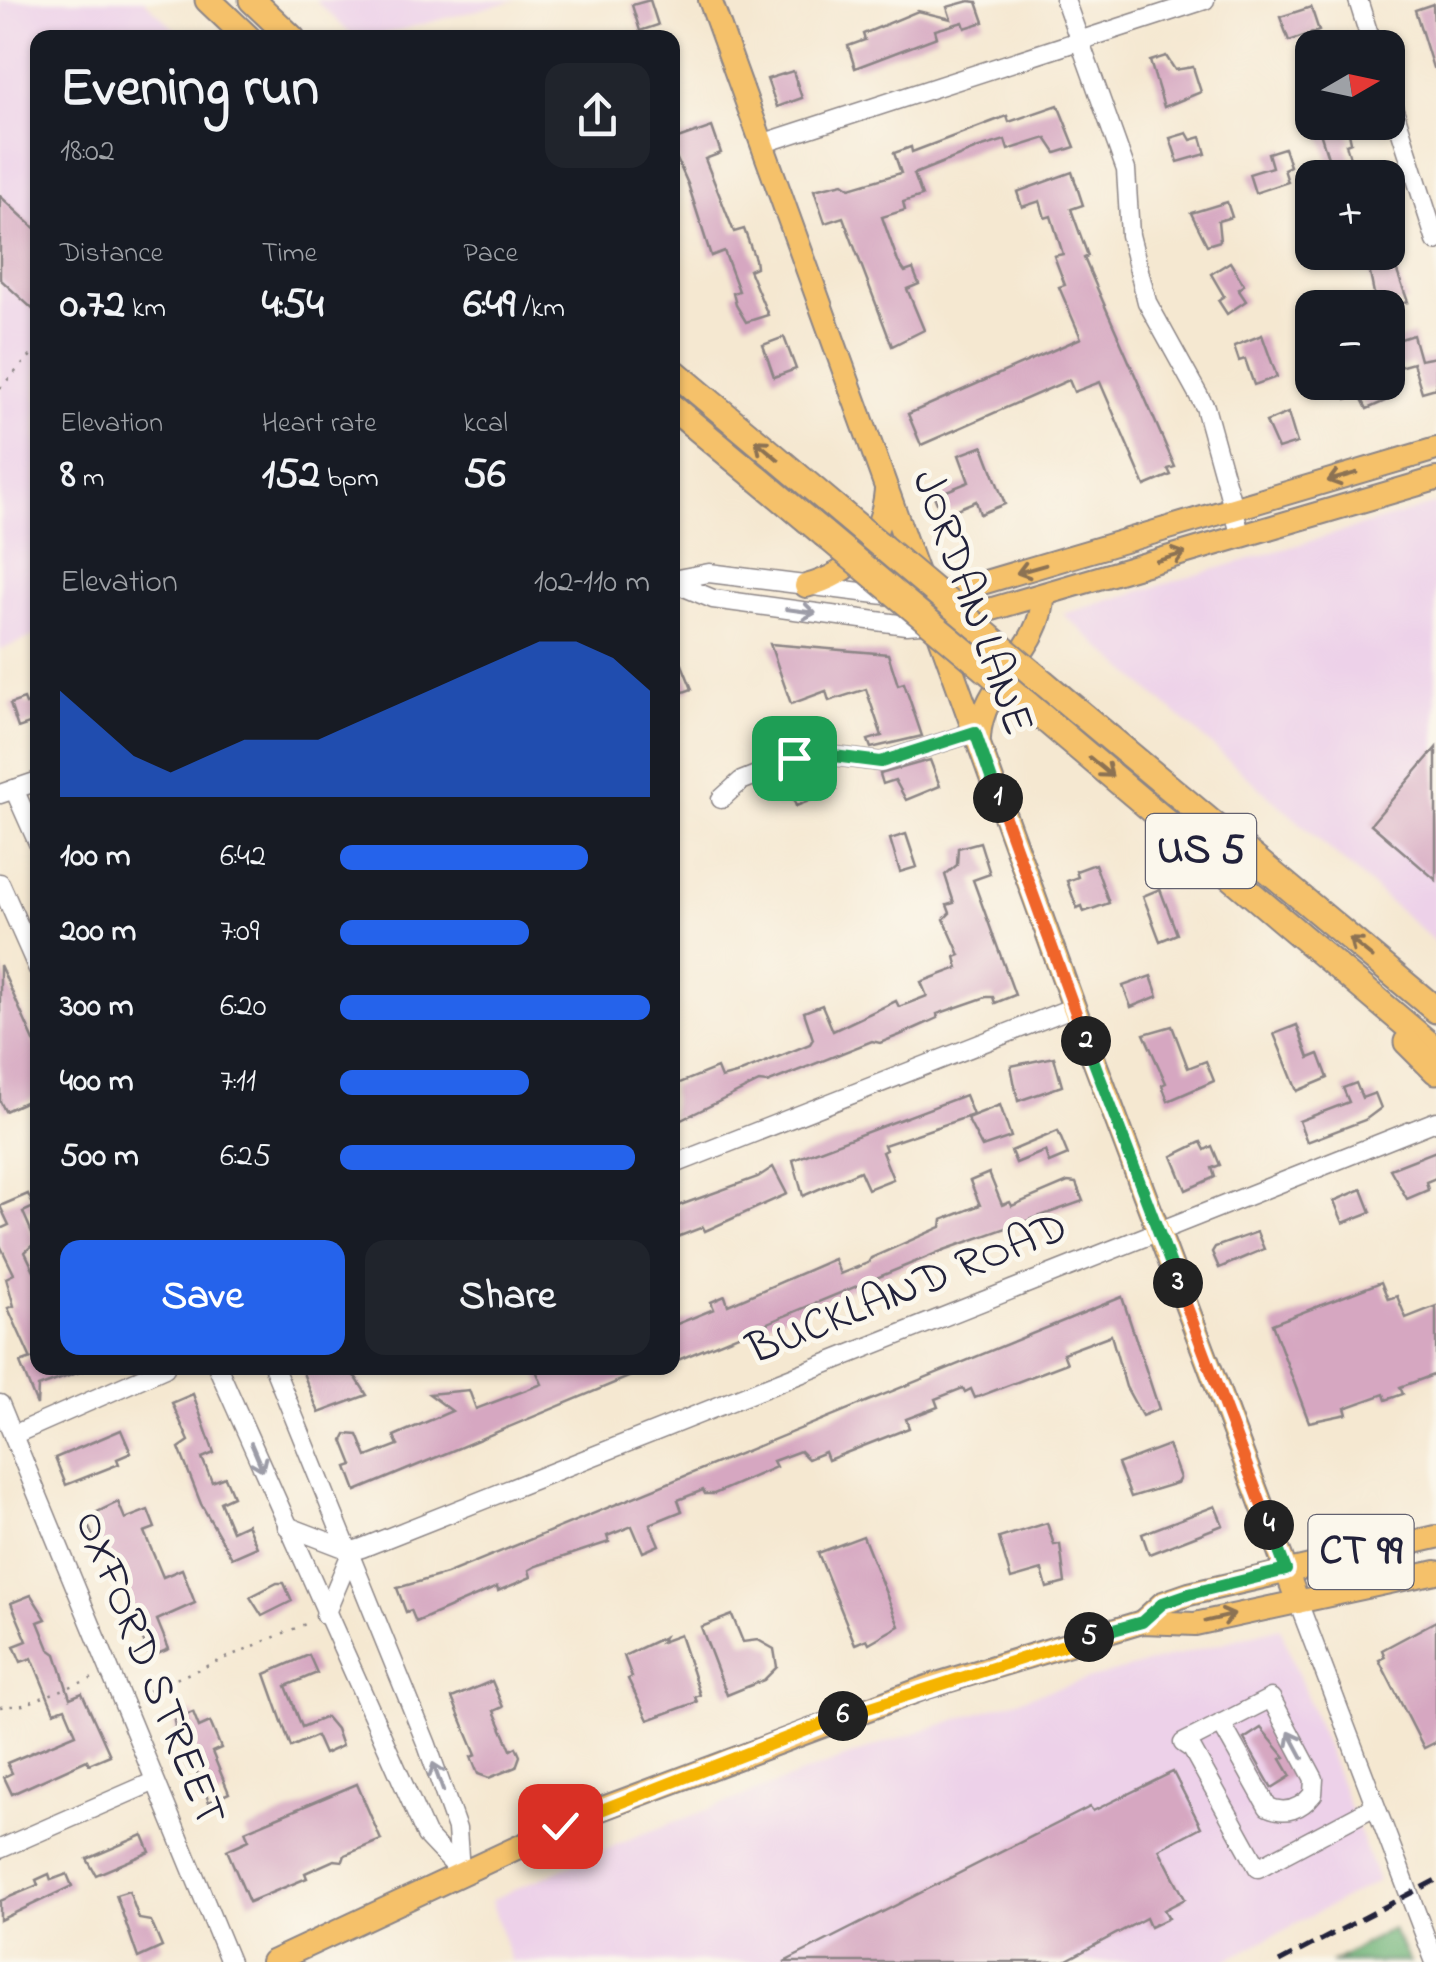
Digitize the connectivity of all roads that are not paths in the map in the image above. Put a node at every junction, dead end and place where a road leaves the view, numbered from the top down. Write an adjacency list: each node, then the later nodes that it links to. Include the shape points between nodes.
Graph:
1 (208, 0): 7 (highway)
2 (252, 0): 8 (highway)
3 (710, 0): 12 (main road, JORDAN LANE)
4 (1066, 0): 10 (street)
5 (1206, 0): 10 (street)
6 (1358, 0): 9 (street)
7 (240, 30)
8 (284, 30)
9 (1367, 30)
10 (1078, 42): 12 (street); 19 (street, via 1126,170 1130,235 1147,302 1205,407)
11 (1404, 140): 13 (street)
12 (761, 144): 18 (main road, JORDAN LANE)
13 (1436, 241)
14 (680, 377): 37 (highway, US 5, one-way to 14, bridge)
15 (680, 414): 35 (highway, US 5, one-way to 35, bridge)
16 (1436, 449): 19 (main road, one-way to 19)
17 (1436, 479): 20 (main road)
18 (886, 487): 24 (main road, via 878,528 861,556 837,576); 26 (main road, JORDAN LANE)
19 (1232, 509): 20 (street); 26 (main road, one-way to 26)
20 (1241, 536): 25 (main road, one-way to 20)
21 (745, 578): 22 (street, via 708,573); 24 (street); 27 (street)
22 (680, 579)
23 (680, 585): 27 (street)
24 (806, 586): 26 (street)
25 (1044, 595): 28 (main road); 29 (main road, via 1041,620 984,708)
26 (926, 596): 28 (main road, JORDAN LANE)
27 (741, 603): 28 (street, one-way to 28, via 906,625)
28 (936, 623): 29 (main road, JORDAN LANE)
29 (977, 737): 31 (street, via 881,762 810,753 741,781); 36 (main road, JORDAN LANE)
30 (7, 791): 32 (street)
31 (721, 799)
32 (30, 830)
33 (0, 883): 34 (street)
34 (30, 951)
35 (1374, 998): 38 (highway, US 5); 39 (highway)
36 (1074, 1007): 41 (street); 42 (main road, JORDAN LANE)
37 (1436, 1010)
38 (1436, 1050)
39 (1436, 1071)
40 (1436, 1121): 42 (street, BUCKLAND ROAD)
41 (680, 1162)
42 (1157, 1231): 50 (street, BUCKLAND ROAD); 51 (main road, JORDAN LANE)
43 (150, 1375): 47 (street)
44 (221, 1375): 48 (street, one-way to 48)
45 (277, 1375): 50 (street)
46 (0, 1404): 47 (street, OXFORD STREET)
47 (13, 1436): 57 (street, OXFORD STREET)
48 (287, 1526): 50 (street); 54 (street)
49 (1436, 1537): 51 (main road, CT 99)
50 (352, 1551): 54 (street); 60 (street, one-way to 50, via 457,1829)
51 (1286, 1570): 53 (main road, JORDAN LANE); 55 (main road, CT 99, via 1163,1603)
52 (1436, 1572): 53 (main road, CT 99)
53 (1298, 1602): 55 (main road, CT 99, one-way to 53, via 1194,1624); 58 (street, JORDAN LANE)
54 (319, 1618): 60 (street, via 426,1836)
55 (1142, 1622): 60 (main road, CT 99, via 816,1725)
56 (1221, 1724): 56 (street, one-way to 56, via 1262,1802 1282,1812 1313,1794 1314,1779 1271,1698); 58 (street, via 1184,1742 1258,1868)
57 (152, 1782): 59 (street); 61 (street, OXFORD STREET)
58 (1374, 1806): 63 (street, JORDAN LANE)
59 (0, 1848)
60 (460, 1871): 62 (main road, CT 99)
61 (230, 1962)
62 (272, 1962)
63 (1435, 1962)

